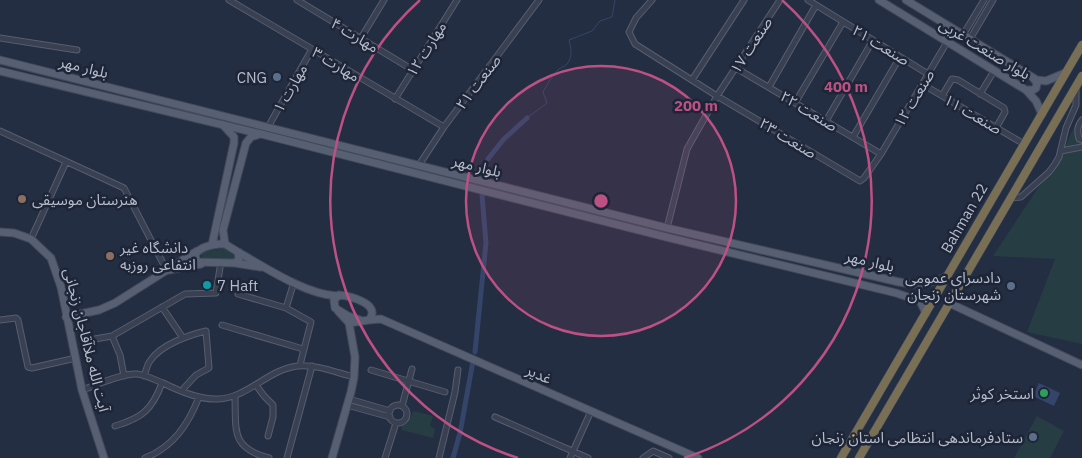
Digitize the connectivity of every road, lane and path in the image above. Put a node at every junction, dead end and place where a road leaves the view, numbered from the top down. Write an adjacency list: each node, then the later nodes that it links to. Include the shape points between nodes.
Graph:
1 (229, 0): 24 (street, مهارت ۳)
2 (297, 0): 18 (street, مهارت ۴)
3 (384, 0): 18 (street)
4 (457, 0): 28 (street, مهارت ۱۲)
5 (539, 0): 51 (street, صنعت ۲۱)
6 (652, 0): 35 (street, صنعت ۲۳, via 629,32 635,44)
7 (744, 0): 35 (street)
8 (780, 0): 27 (street, صنعت ۱۷)
9 (808, 0): 14 (street, صنعت ۲۱)
10 (879, 0): 21 (main road, بلوار صنعت غربی)
11 (906, 0): 16 (main road, بلوار صنعت غربی)
12 (984, 0): 16 (street)
13 (993, 0): 19 (street)
14 (816, 5): 15 (street, صنعت ۲۱); 38 (street)
15 (843, 22): 20 (street, صنعت ۲۱); 45 (street)
16 (963, 35): 19 (main road, بلوار صنعت غربی)
17 (0, 38): 23 (street)
18 (361, 38): 28 (street, مهارت ۴)
19 (970, 39): 34 (main road, بلوار صنعت غربی)
20 (873, 40): 25 (street, صنعت ۲۱); 49 (street)
21 (947, 42): 29 (main road, بلوار صنعت غربی); 32 (street, صنعت ۱۲)
22 (1082, 45): 31 (highway, Bahman 22)
23 (77, 50)
24 (312, 50): 44 (street, مهارت ۳); 52 (street, مهارت ۱)
25 (900, 57): 32 (street, صنعت ۲۱); 56 (street)
26 (0, 60): 43 (main road, بلوار مهر)
27 (736, 68): 38 (street, صنعت ۲۲); 41 (street, صنعت ۱۷)
28 (413, 70): 44 (street, مهارت ۱۲)
29 (994, 71): 39 (main road, بلوار صنعت غربی); 40 (street)
30 (0, 72): 46 (main road, بلوار مهر)
31 (1065, 73): 34 (main road, بلوار صنعت غربی, via 1046,81); 47 (highway, Bahman 22)
32 (928, 74): 36 (street, صنعت ۱۲)
33 (1082, 76): 37 (highway, Bahman 22)
34 (1032, 77): 39 (main road, via 1037,83 1036,88)
35 (692, 80): 41 (street, صنعت ۲۳)
36 (922, 84): 42 (street, صنعت ۱۱); 63 (street, صنعت ۱۲)
37 (1076, 86): 62 (street, via 1076,105); 69 (highway, Bahman 22)
38 (769, 87): 45 (street, صنعت ۲۲)
39 (1026, 90): 47 (main road, بلوار صنعت غربی)
40 (980, 94): 42 (street, via 952,79); 53 (street, via 1005,110)
41 (716, 96): 66 (street, صنعت ۲۳); 70 (street, صنعت ۱۷, via 686,149)
42 (942, 96): 53 (street, صنعت ۱۱)
43 (153, 99): 46 (main road); 52 (main road, بلوار مهر)
44 (395, 99): 51 (street, مهارت ۳)
45 (795, 103): 49 (street, صنعت ۲۲)
46 (151, 108): 50 (main road, بلوار مهر)
47 (1042, 114): 60 (highway, Bahman 22)
48 (1082, 120): 58 (street, via 1077,132)
49 (826, 121): 56 (street, صنعت ۲۲)
50 (222, 125): 55 (main road, بلوار مهر); 57 (main road)
51 (444, 127): 65 (street, صنعت ۲۱)
52 (268, 128): 65 (main road, بلوار مهر)
53 (996, 128): 60 (street, صنعت ۱۱)
54 (0, 131): 64 (street)
55 (261, 134): 59 (main road, via 251,137); 68 (main road, بلوار مهر)
56 (853, 137): 63 (street, صنعت ۲۲)
57 (234, 140): 59 (main road, via 240,136); 74 (main road)
58 (1082, 140)
59 (246, 143): 73 (main road, via 223,230)
60 (1024, 144): 82 (highway, Bahman 22)
61 (1082, 147): 62 (street)
62 (1061, 151): 69 (street, via 1052,168 1022,197)
63 (881, 154): 66 (street, صنعت ۱۲)
64 (66, 162): 72 (street); 81 (street, via 124,188)
65 (419, 165): 67 (main road, بلوار مهر)
66 (860, 180)
67 (499, 186): 68 (main road); 70 (main road, بلوار مهر)
68 (496, 194): 88 (main road, بلوار مهر)
69 (1010, 198): 89 (highway, Bahman 22)
70 (667, 228): 84 (main road, بلوار مهر)
71 (0, 232): 72 (main road, آیت الله ملاآقاجان زنجانی, via 14,232)
72 (31, 239): 96 (main road, آیت الله ملاآقاجان زنجانی, via 51,258)
73 (225, 244): 74 (main road); 76 (main road)
74 (212, 245): 75 (main road)
75 (197, 251): 77 (main road, via 196,262); 81 (main road)
76 (238, 252): 78 (main road, via 239,259); 80 (main road)
77 (202, 263): 78 (main road); 81 (main road)
78 (235, 263): 80 (main road)
79 (220, 268): 91 (street, via 216,293 185,294)
80 (265, 268): 83 (main road)
81 (168, 271): 96 (main road, via 115,303)
82 (947, 276): 84 (main road, بلوار مهر, via 934,282); 95 (highway, Bahman 22)
83 (294, 282): 86 (main road); 92 (street)
84 (912, 285): 88 (main road, via 918,290)
85 (238, 294): 92 (street)
86 (324, 295): 87 (main road); 90 (main road)
87 (337, 296): 90 (main road); 94 (main road, via 356,299 369,306)
88 (914, 298): 95 (main road)
89 (949, 303): 109 (main road); 147 (highway, Bahman 22)
90 (333, 304): 93 (main road)
91 (162, 307): 103 (street); 104 (street)
92 (286, 308): 106 (street, via 311,322)
93 (338, 311): 99 (main road); 101 (main road)
94 (372, 312): 97 (main road); 100 (main road)
95 (926, 313): 146 (highway, Bahman 22)
96 (66, 317): 107 (main road, آیت الله ملاآقاجان زنجانی)
97 (381, 319): 100 (main road, غدیر); 127 (main road, غدیر)
98 (0, 320): 107 (street, via 18,320 28,367)
99 (360, 320): 100 (main road, غدیر); 101 (main road)
100 (369, 320)
101 (349, 323): 116 (main road, via 355,357)
102 (222, 325): 106 (street)
103 (112, 336): 105 (street); 114 (street)
104 (183, 338): 115 (street, via 159,352 150,361); 120 (street, via 206,330 210,368 196,375)
105 (88, 340)
106 (304, 349): 108 (street)
107 (76, 358): 121 (main road, آیت الله ملاآقاجان زنجانی)
108 (300, 365): 110 (street); 119 (street, via 288,367)
109 (1082, 365)
110 (312, 366): 116 (street); 137 (street)
111 (412, 369): 117 (street)
112 (371, 370): 117 (street)
113 (458, 370): 140 (street)
114 (124, 376): 115 (street); 121 (street)
115 (144, 376): 118 (street)
116 (354, 377): 125 (main road)
117 (409, 380): 122 (street); 126 (street)
118 (162, 383): 123 (street); 131 (street, via 151,407)
119 (256, 385): 124 (street); 132 (street, via 273,406)
120 (184, 388)
121 (82, 390): 134 (main road, آیت الله ملاآقاجان زنجانی)
122 (445, 392)
123 (199, 397): 124 (street, via 216,400); 135 (street, via 178,435 166,447)
124 (234, 397): 136 (street, via 236,430 241,443 252,453)
125 (348, 402): 128 (street); 138 (main road)
126 (402, 406): 128 (street, via 393,407); 130 (street, via 407,415 405,420)
127 (591, 411): 133 (street); 145 (main road, غدیر)
128 (390, 414): 130 (street)
129 (495, 417): 133 (street)
130 (396, 423): 139 (street)
131 (115, 426)
132 (268, 436)
133 (573, 451): 141 (street); 142 (street)
134 (104, 458)
135 (145, 458)
136 (269, 458)
137 (287, 458)
138 (332, 458)
139 (385, 458)
140 (439, 458)
141 (570, 458)
142 (588, 458)
143 (643, 458): 144 (street, via 653,451)
144 (669, 458)
145 (698, 458)
146 (841, 458)
147 (859, 458)

